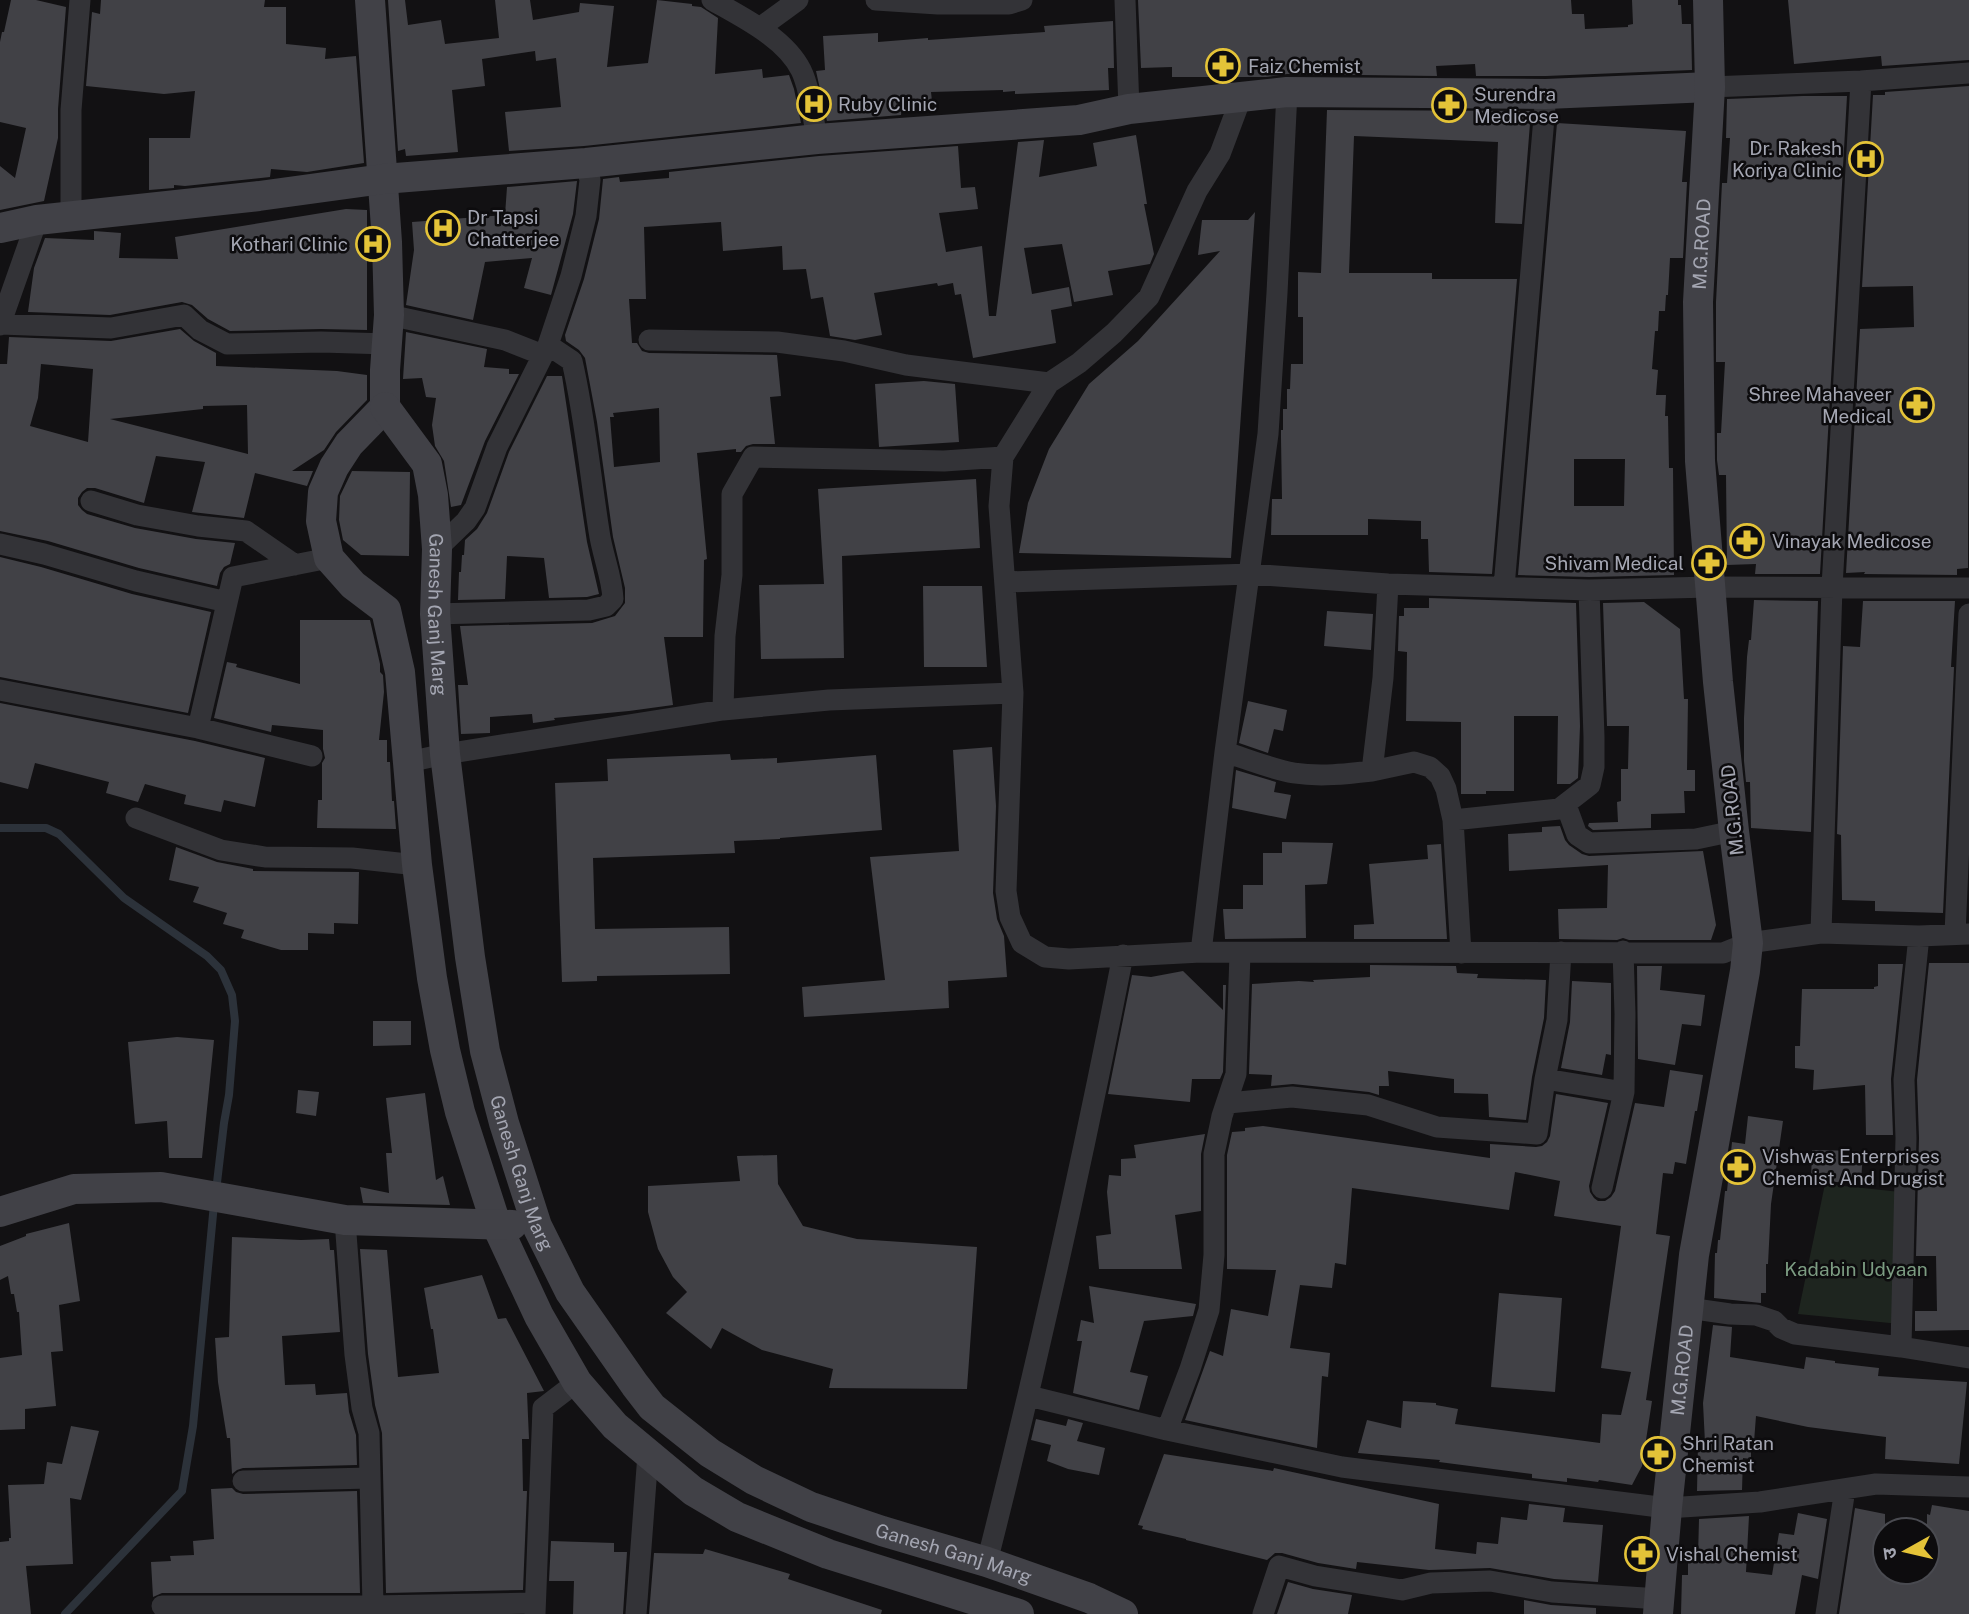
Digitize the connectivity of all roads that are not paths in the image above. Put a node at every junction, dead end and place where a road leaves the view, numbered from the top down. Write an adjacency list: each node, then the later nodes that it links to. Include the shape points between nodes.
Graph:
1 (80, 0): 20 (street, via 71,110)
2 (370, 0): 19 (main road)
3 (712, 0): 9 (street)
4 (876, 0): 5 (street, via 938,4)
5 (1021, 0)
6 (1125, 0): 16 (street)
7 (1708, 0): 12 (main road, M.G.ROAD)
8 (795, 1): 9 (street)
9 (761, 27): 17 (street, via 802,71)
10 (1969, 74): 11 (street)
11 (1861, 81): 12 (street); 40 (street)
12 (1710, 87): 14 (main road); 39 (main road, M.G.ROAD, via 1698,302 1700,461)
13 (1287, 92): 14 (main road); 15 (main road); 35 (street, via 1268,434)
14 (1546, 94): 38 (street)
15 (1241, 98): 16 (main road); 27 (street, via 1220,154 1197,191 1149,296 1114,333)
16 (1129, 109): 17 (main road, via 1079,120)
17 (817, 139): 18 (main road)
18 (586, 163): 19 (main road); 26 (street, via 590,180 586,216)
19 (383, 179): 20 (main road); 24 (main road)
20 (71, 216): 21 (main road)
21 (37, 220): 22 (main road); 23 (street)
22 (0, 228)
23 (0, 324): 24 (street, via 111,327 184,315 227,344 321,342)
24 (388, 330): 26 (street, via 505,341); 28 (main road)
25 (649, 340): 27 (street, via 777,342 906,365)
26 (545, 350): 32 (street, via 498,447 475,508); 44 (street, via 572,361 612,599 606,606 589,610)
27 (1049, 383): 29 (street)
28 (385, 407): 32 (main road, Ganesh Ganj Marg, via 427,464); 33 (main road, via 349,444 323,492 321,521)
29 (1003, 457): 36 (street, via 999,506); 48 (street, via 944,461 753,457 732,495)
30 (91, 500): 34 (street, via 149,517 246,531)
31 (0, 544): 43 (street)
32 (437, 550): 44 (main road, Ganesh Ganj Marg)
33 (329, 558): 34 (street); 53 (main road, via 386,610 400,672)
34 (295, 565): 43 (street, via 233,577)
35 (1250, 575): 36 (street); 37 (street); 50 (street)
36 (1005, 582): 47 (street)
37 (1388, 584): 38 (street); 54 (street)
38 (1504, 587): 42 (street)
39 (1710, 587): 40 (street); 42 (street); 58 (main road, M.G.ROAD)
40 (1832, 587): 41 (street); 60 (street)
41 (1969, 588)
42 (1590, 590): 55 (street, via 1594,767 1590,785)
43 (227, 602): 49 (street)
44 (435, 614): 51 (main road, Ganesh Ganj Marg)
45 (1969, 614): 61 (street)
46 (0, 690): 49 (street)
47 (1013, 694): 48 (street, via 829,700); 69 (street, via 1006,891 1010,917 1022,943 1045,957)
48 (723, 710): 51 (street)
49 (198, 728): 52 (street)
50 (1225, 752): 54 (street, via 1292,773); 65 (street)
51 (445, 754): 53 (street); 77 (main road, Ganesh Ganj Marg, via 485,1051)
52 (312, 757)
53 (408, 762): 59 (main road)
54 (1372, 771): 57 (street, via 1414,762 1430,767 1446,789)
55 (1566, 805): 57 (street); 58 (street, via 1577,835 1589,843 1696,839)
56 (136, 818): 59 (street, via 221,850 265,857 352,858)
57 (1453, 820): 68 (street)
58 (1734, 831): 63 (main road, M.G.ROAD)
59 (417, 865): 76 (main road, via 445,1050)
60 (1821, 933): 62 (street); 63 (street)
61 (1962, 934): 62 (street)
62 (1919, 936): 79 (street, via 1904,1080)
63 (1748, 943): 64 (street, via 1723,953); 78 (main road, M.G.ROAD)
64 (1623, 951): 66 (street); 71 (street)
65 (1201, 952): 67 (street); 69 (street)
66 (1561, 952): 68 (street); 70 (street, via 1557,1020)
67 (1240, 953): 68 (street); 72 (street, via 1236,1074)
68 (1461, 953)
69 (1123, 955): 82 (street)
70 (1545, 1079): 71 (street); 72 (street, via 1538,1134 1437,1126 1368,1105 1305,1098)
71 (1623, 1092): 73 (street)
72 (1228, 1103): 83 (street, via 1214,1154 1209,1310)
73 (1602, 1188)
74 (0, 1212): 75 (main road, via 74,1189 162,1186)
75 (345, 1220): 76 (main road); 85 (street)
76 (496, 1224): 77 (main road); 81 (main road, via 539,1316)
77 (537, 1226): 90 (main road, Ganesh Ganj Marg, via 570,1292 635,1385 652,1407 709,1453 811,1507)
78 (1688, 1308): 79 (street, via 1756,1315 1795,1334); 89 (main road, M.G.ROAD)
79 (1901, 1347): 80 (street)
80 (1969, 1358)
81 (577, 1382): 84 (main road, via 615,1426); 94 (street, via 543,1408)
82 (1029, 1396): 83 (street); 90 (street)
83 (1167, 1430): 89 (street, via 1342,1467)
84 (648, 1454): 95 (main road, via 693,1491 737,1517); 96 (street)
85 (370, 1478): 86 (street); 92 (street)
86 (243, 1481)
87 (1969, 1487): 88 (street, via 1876,1484)
88 (1845, 1489): 89 (street, via 1760,1502); 100 (street)
89 (1667, 1507): 93 (main road, M.G.ROAD)
90 (987, 1562): 98 (main road, Ganesh Ganj Marg)
91 (162, 1606): 92 (street)
92 (373, 1606): 94 (street)
93 (1659, 1606): 99 (street, via 1490,1581 1431,1583 1402,1590 1279,1566)
94 (535, 1609)
95 (987, 1610): 97 (main road)
96 (636, 1614)
97 (1019, 1614)
98 (1123, 1614)
99 (1263, 1614)
100 (1826, 1614)

